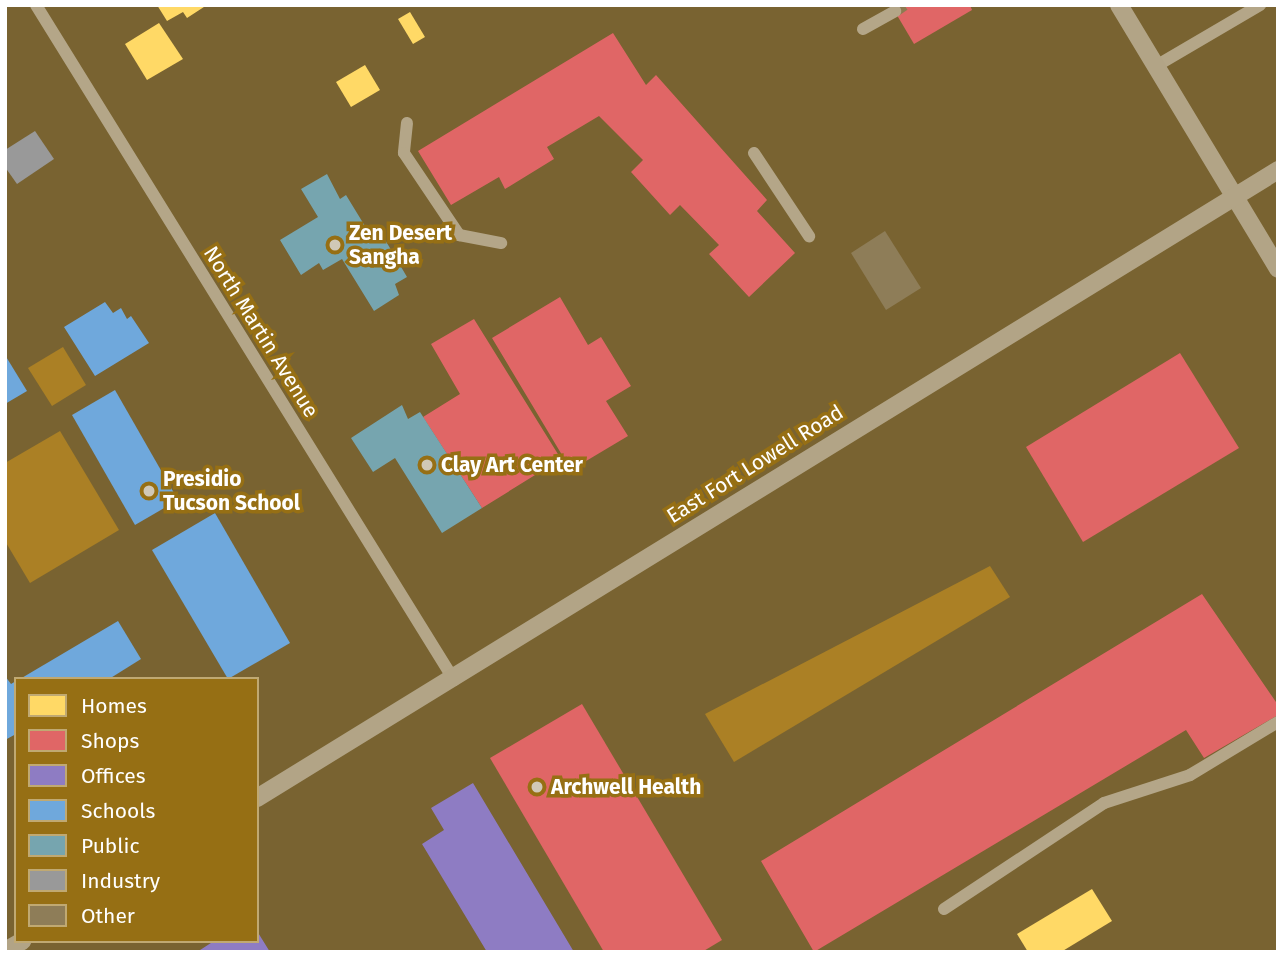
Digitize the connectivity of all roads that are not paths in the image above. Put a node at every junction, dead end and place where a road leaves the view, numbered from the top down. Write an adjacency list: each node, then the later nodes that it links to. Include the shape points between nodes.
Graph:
1 (36, 5): 14 (street, North Martin Avenue)
2 (1119, 5): 6 (main road)
3 (1260, 5): 6 (street)
4 (895, 11): 5 (street)
5 (863, 29)
6 (1156, 66): 10 (main road)
7 (407, 123): 12 (street, via 404,153 459,235)
8 (754, 153): 11 (street)
9 (1278, 170): 10 (main road, East Fort Lowell Road)
10 (1237, 199): 13 (main road); 14 (main road, East Fort Lowell Road, via 830,443)
11 (809, 236)
12 (501, 243)
13 (1278, 269)
14 (454, 680): 16 (main road, East Fort Lowell Road)
15 (1278, 722): 17 (street, via 1190,775 1104,803)
16 (259, 797)
17 (944, 909)

